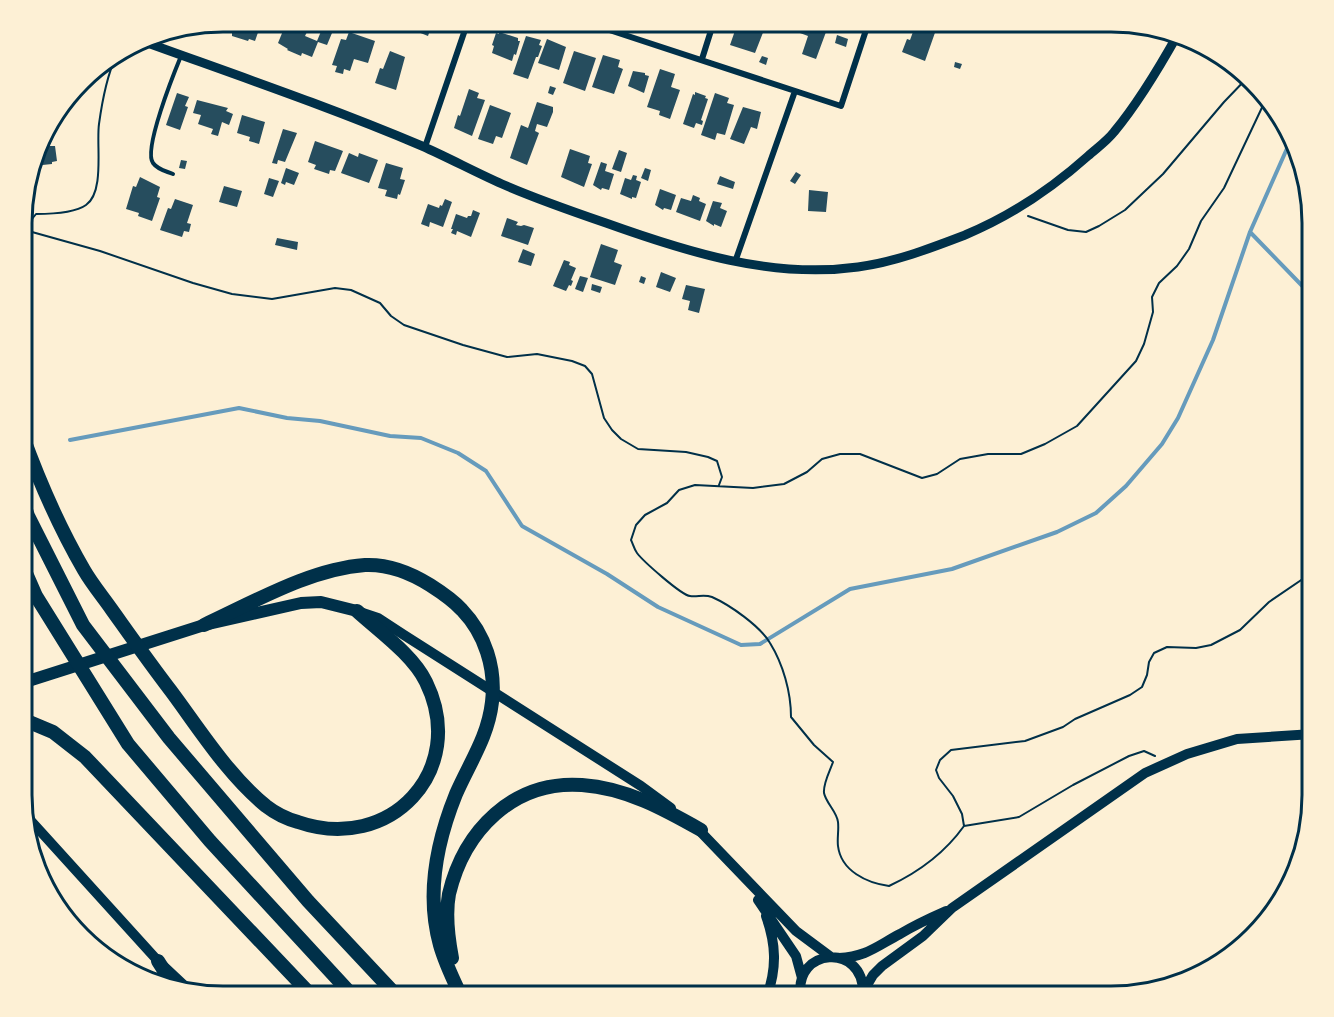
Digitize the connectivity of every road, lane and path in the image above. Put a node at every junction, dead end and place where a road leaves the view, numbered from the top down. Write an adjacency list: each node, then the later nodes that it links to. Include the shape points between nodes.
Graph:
1 (464, 31): 13 (street)
2 (615, 31): 8 (street)
3 (711, 32): 8 (street)
4 (865, 32): 11 (street, via 841,106)
5 (1174, 42): 15 (street, via 1152,82 1112,135)
6 (153, 45): 7 (street)
7 (181, 55): 13 (street); 14 (lane, via 150,152 153,163)
8 (702, 59): 11 (street)
9 (111, 68): 16 (path, via 98,125 98,180 93,197 86,206 56,214 36,214)
10 (1242, 83): 15 (path, via 1163,174 1125,210 1099,226 1086,232 1068,230 1029,217)
11 (795, 91): 18 (street)
12 (1263, 106): 20 (path, via 1224,188 1201,221 1189,249 1159,283 1152,297 1144,344 1136,361 1077,426 1021,454 960,459 937,474 922,478 860,454 840,454 822,459 784,484 753,488)
13 (425, 147): 18 (street, via 504,185 581,214)
14 (173, 174)
15 (1020, 208): 18 (street, via 982,228 896,260 820,270)
16 (31, 220)
17 (31, 230): 20 (path, via 232,294 272,299 335,288 351,290 380,303 404,325 462,345 507,357 537,354 572,361 592,374 604,418 621,439 638,449 686,452 717,461 722,477)
18 (735, 262)
19 (31, 460): 24 (highway, via 84,571 233,773 267,807 297,822 330,830 365,827 409,802 420,788 437,745 437,714 421,672)
20 (719, 485): 31 (path, via 679,490 667,503 645,515 631,540 636,553 677,590 688,596 707,595 716,599 738,613 770,643 791,698 791,717 833,762 824,794 838,822 838,847 844,860 859,878 889,886 925,867)
21 (32, 523): 42 (highway, via 83,625 169,738 308,901)
22 (1302, 580): 31 (path, via 1269,602 1240,630 1211,645 1167,647 1154,653 1142,687 1130,695 1025,741 951,750 936,770 953,796)
23 (32, 586): 41 (highway, via 128,744 210,841)
24 (357, 611): 25 (main road, via 321,602 301,603); 32 (main road, via 378,618 632,780)
25 (204, 625): 26 (main road); 43 (highway, via 276,591 333,570 367,565 417,577 472,620 493,671 493,700 488,728 448,816 434,879 440,943)
26 (32, 680)
27 (32, 723): 40 (highway, via 52,732 85,757)
28 (1302, 735): 29 (main road, via 1237,739)
29 (1168, 762): 31 (path, via 1144,752 1129,756 1019,817); 35 (main road, via 1145,772)
30 (34, 824): 37 (main road)
31 (964, 826)
32 (701, 831): 33 (main road); 44 (highway, via 633,796 596,787 550,787 502,807 472,839 449,896 447,924)
33 (746, 879): 34 (main road); 36 (main road, via 796,931)
34 (763, 907): 45 (main road, via 774,941); 46 (main road, via 796,956)
35 (952, 908): 36 (main road, via 872,951); 49 (main road, via 923,936 882,966)
36 (835, 957): 47 (main road, via 813,963 806,970); 48 (main road, via 855,967)
37 (158, 961): 38 (highway); 39 (main road)
38 (168, 977)
39 (178, 980)
40 (302, 985)
41 (343, 985)
42 (387, 985)
43 (457, 985)
44 (459, 985)
45 (770, 986)
46 (799, 986)
47 (801, 986)
48 (863, 986)
49 (867, 986)

